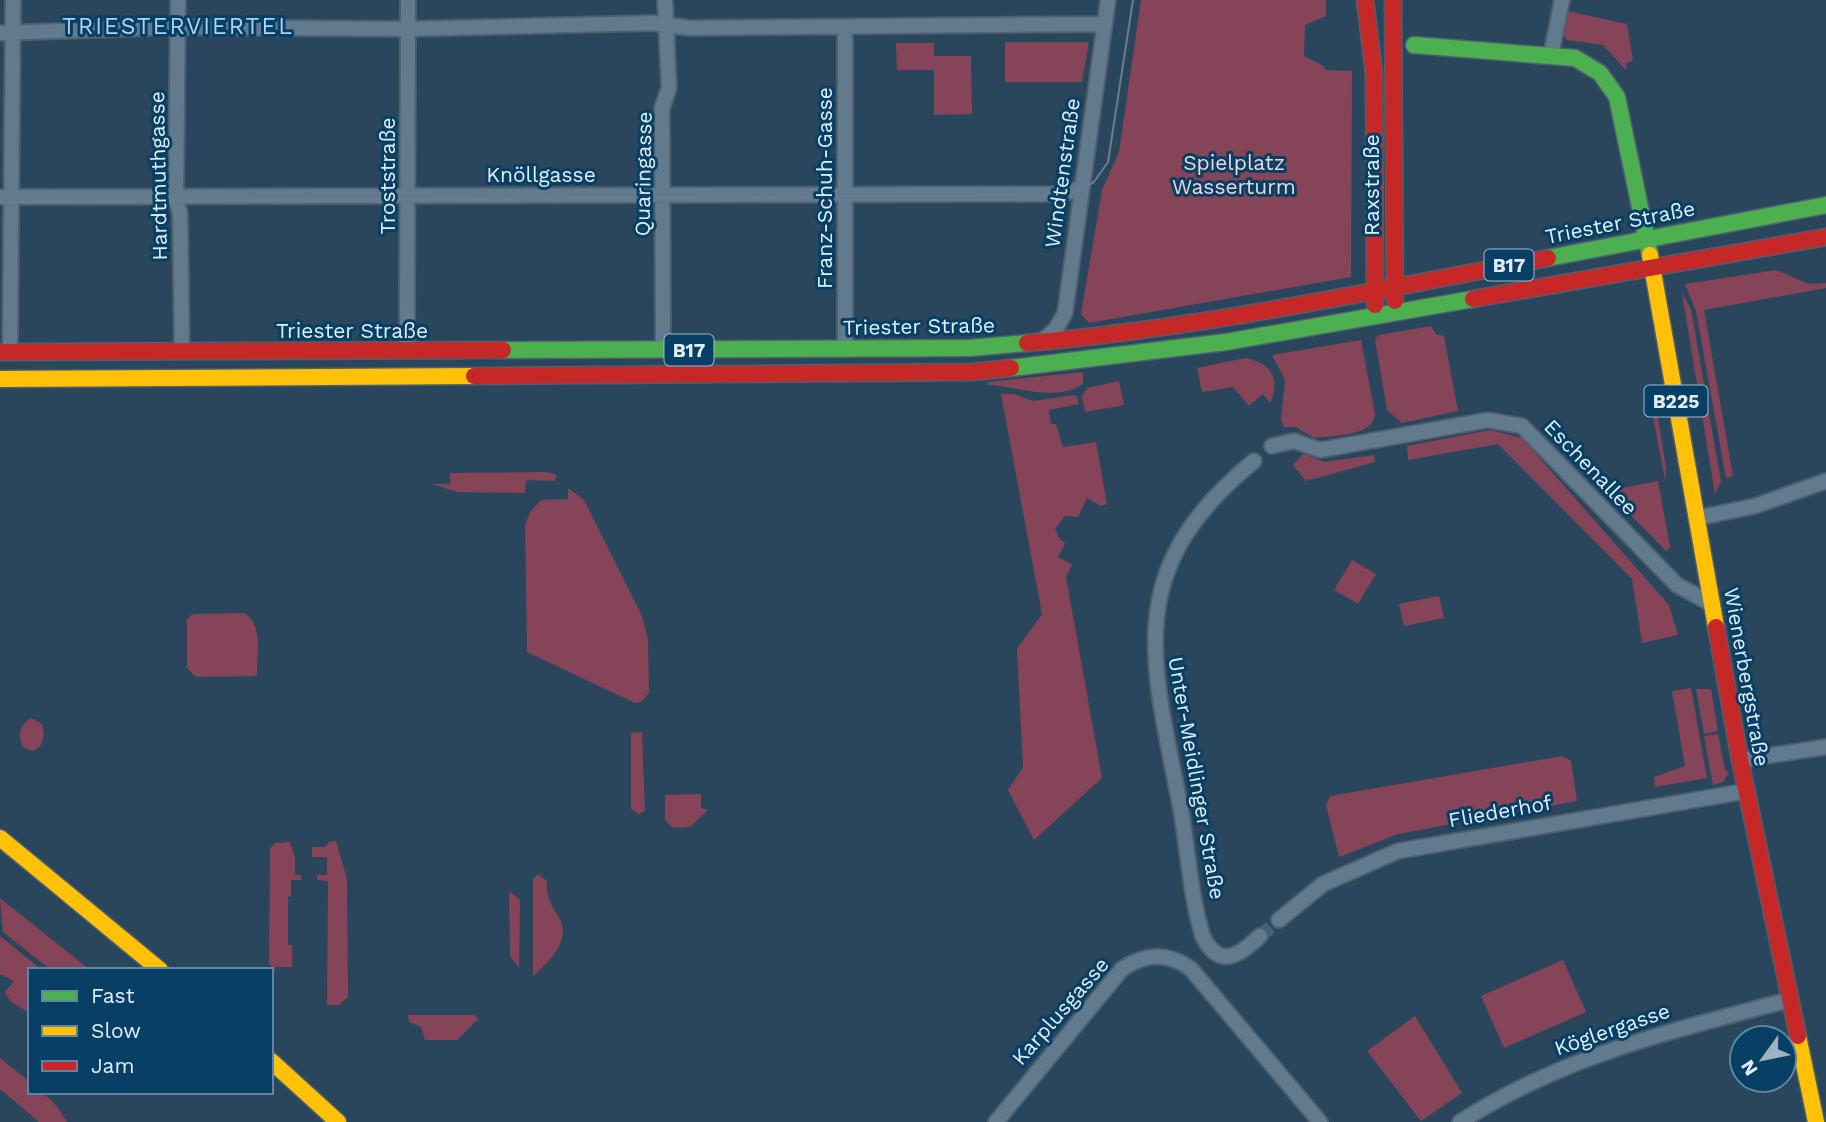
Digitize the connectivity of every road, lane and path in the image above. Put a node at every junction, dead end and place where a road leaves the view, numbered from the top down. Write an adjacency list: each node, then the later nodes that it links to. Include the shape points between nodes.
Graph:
1 (13, 0): 14 (street)
2 (178, 0): 11 (street, Hardtmuthgasse)
3 (408, 0): 13 (street, Troststraße)
4 (665, 0): 10 (street, Quaringasse)
5 (1108, 0): 9 (street, Windtenstraße)
6 (1365, 0): 18 (main road, Raxstraße)
7 (1563, 0): 16 (street)
8 (1392, 8): 15 (main road, Raxstraße); 17 (main road, Raxstraße)
9 (1104, 24): 12 (street); 19 (street, Windtenstraße)
10 (666, 25): 12 (street, via 689,29); 13 (street); 21 (street, Quaringasse, via 669,88 662,108)
11 (178, 27): 13 (street); 14 (street); 22 (street, Hardtmuthgasse)
12 (845, 27): 20 (street, Franz-Schuh-Gasse)
13 (407, 29): 23 (street, Troststraße)
14 (6, 33): 24 (street)
15 (1414, 45): 16 (main road, Wienerbergstraße); 17 (main road)
16 (1551, 55): 26 (main road, Wienerbergstraße, via 1575,58 1608,79 1617,97)
17 (1392, 58): 18 (main road); 29 (main road, Raxstraße)
18 (1374, 73): 30 (main road, Raxstraße)
19 (1080, 188): 20 (street, Knöllgasse, via 1062,194); 33 (street, Windtenstraße, via 1065,313 1056,329)
20 (844, 193): 21 (street, Knöllgasse); 34 (street, Franz-Schuh-Gasse)
21 (663, 195): 23 (street, Knöllgasse); 35 (street, Quaringasse)
22 (176, 196): 23 (street, Knöllgasse); 24 (street, Knöllgasse); 36 (street, Hardtmuthgasse)
23 (408, 196): 37 (street, Troststraße)
24 (6, 197): 38 (street)
25 (1826, 205): 26 (main road, Triester Straße / B17)
26 (1647, 237): 28 (main road, Wienerbergstraße / B225); 29 (main road, Triester Straße / B17)
27 (1826, 237): 28 (main road, B17)
28 (1652, 266): 31 (main road, B17); 43 (main road, Wienerbergstraße / B225)
29 (1394, 287): 30 (main road, Triester Straße / B17); 31 (main road, Raxstraße)
30 (1374, 291): 32 (main road, Raxstraße); 33 (main road, Triester Straße / B17)
31 (1396, 311): 32 (main road, B17)
32 (1376, 315): 39 (main road, B17, via 1214,344 972,372)
33 (1039, 343): 34 (main road, Triester Straße / B17)
34 (845, 349): 35 (main road, Triester Straße / B17)
35 (663, 350): 37 (main road, Triester Straße / B17)
36 (182, 351): 37 (main road, Triester Straße / B17); 38 (main road, Triester Straße / B17)
37 (407, 351)
38 (5, 352)
39 (0, 379)
40 (1272, 446): 44 (street, Eschenallee, via 1294,441 1320,450 1488,421 1522,426 1677,585)
41 (1254, 461): 52 (street, Unter-Meidlinger Straße, via 1203,508 1181,538 1160,595 1154,649 1203,937 1212,950 1228,957)
42 (1826, 481): 43 (street, via 1755,506)
43 (1697, 519): 44 (main road, Wienerbergstraße / B225)
44 (1712, 604): 46 (main road, Wienerbergstraße / B225)
45 (1826, 747): 46 (street)
46 (1740, 760): 47 (main road, Wienerbergstraße / B225)
47 (1747, 791): 51 (street, Fliederhof, via 1398,851 1323,884); 54 (main road, Wienerbergstraße / B225)
48 (0, 838): 50 (main road)
49 (0, 852): 50 (main road)
50 (68, 896): 53 (main road)
51 (1279, 920)
52 (1260, 936)
53 (158, 968)
54 (1788, 1000): 59 (street, Köglergasse, via 1597,1053 1522,1086); 60 (main road, Wienerbergstraße / B225)
55 (273, 1062): 56 (main road)
56 (338, 1122)
57 (996, 1122): 58 (street, Karplusgasse, via 1122,969 1133,961 1174,956 1197,975)
58 (1320, 1122)
59 (1460, 1122)
60 (1816, 1122)

